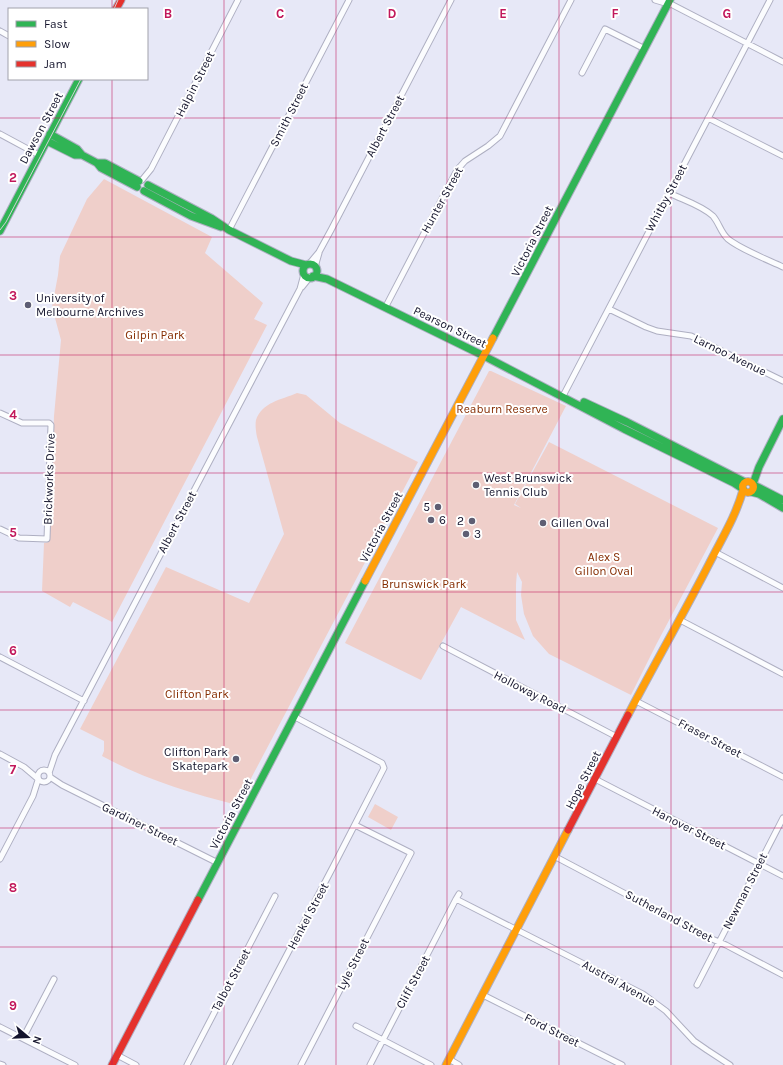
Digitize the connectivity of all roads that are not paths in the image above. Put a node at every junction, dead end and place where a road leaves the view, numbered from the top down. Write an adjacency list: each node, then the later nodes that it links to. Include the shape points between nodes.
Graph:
1 (238, 0): 18 (street, Halpin Street)
2 (349, 0): 20 (street, Smith Street)
3 (451, 0): 23 (street, Albert Street)
4 (571, 0): 24 (street, Hunter Street, via 500,136 465,161 457,170)
5 (655, 0): 7 (street)
6 (770, 0): 8 (street, Whitby Street)
7 (667, 1): 8 (street); 9 (street, Victoria Street)
8 (747, 44): 10 (street); 13 (street, Whitby Street)
9 (645, 49): 11 (street, via 605,28); 26 (street, Victoria Street)
10 (783, 62)
11 (582, 73)
12 (78, 80): 15 (street, Dawson Street)
13 (708, 118): 17 (street); 19 (street, Whitby Street)
14 (0, 134): 16 (street)
15 (48, 138): 16 (street, Dawson Street); 18 (street, Pearson Street, via 75,155 82,155 97,163 105,163)
16 (40, 155): 21 (street, Dawson Street)
17 (783, 156)
18 (143, 185): 20 (street, Pearson Street, via 211,218)
19 (669, 193): 22 (street, via 712,215 722,232 733,242); 25 (street, Whitby Street)
20 (226, 229): 23 (street, Pearson Street)
21 (0, 231)
22 (783, 267)
23 (310, 271): 24 (street, Pearson Street); 41 (street, Albert Street)
24 (385, 308): 26 (street, Pearson Street)
25 (609, 309): 27 (street, Larnoo Avenue, via 657,331 691,336); 28 (street, Whitby Street)
26 (484, 356): 28 (street, Pearson Street); 43 (street, Victoria Street)
27 (783, 381)
28 (563, 396): 31 (street, Pearson Street, via 580,400 620,419)
29 (0, 413): 34 (street, Brickworks Drive, via 22,423 51,424 47,539 19,538)
30 (782, 424): 31 (street, Hope Street)
31 (748, 487): 32 (street, Pearson Street); 33 (street, Pearson Street); 35 (street, Hope Street)
32 (783, 500)
33 (783, 508)
34 (0, 529)
35 (715, 552): 36 (street); 37 (street, Hope Street)
36 (783, 588)
37 (680, 620): 40 (street); 42 (street, Hope Street)
38 (443, 646): 44 (street, Holloway Road)
39 (0, 657): 41 (street)
40 (783, 674)
41 (84, 701): 46 (street, Albert Street)
42 (636, 701): 44 (street, Hope Street); 49 (street, Fraser Street)
43 (295, 717): 55 (street, Henkel Street, via 384,765); 58 (street, Victoria Street)
44 (617, 737): 52 (street, Hope Street)
45 (0, 754): 47 (street)
46 (55, 755): 48 (street, Albert Street); 50 (street, Albert Street)
47 (24, 767): 48 (street); 51 (street)
48 (42, 771): 50 (street); 51 (street, Albert Street, via 38,774)
49 (783, 777)
50 (48, 778): 51 (street); 53 (street, Albert Street); 58 (street, Gardiner Street)
51 (38, 779): 53 (street, Albert Street)
52 (595, 779): 56 (street, Hope Street); 59 (street, Hanover Street)
53 (33, 796): 57 (street, Albert Street)
54 (783, 818): 59 (street, Newman Street)
55 (355, 825): 81 (street, Henkel Street); 82 (street, Lyle Street, via 411,853)
56 (554, 856): 63 (street, Hope Street); 64 (street, Sutherland Street)
57 (0, 859)
58 (218, 863): 73 (street, Victoria Street)
59 (759, 864): 60 (street, Hanover Street); 64 (street, Newman Street)
60 (783, 876)
61 (276, 896): 80 (street, Talbot Street)
62 (458, 897): 63 (street, Austral Avenue); 72 (street, Cliff Street)
63 (517, 930): 68 (street, Hope Street); 87 (street, Austral Avenue, via 647,996 706,1050)
64 (719, 942): 65 (street, Sutherland Street); 67 (street, Newman Street)
65 (783, 975)
66 (54, 979): 71 (street)
67 (697, 985)
68 (483, 995): 74 (street, Hope Street); 86 (street, Ford Street)
69 (356, 1026): 72 (street)
70 (0, 1027): 71 (street)
71 (23, 1038): 77 (street)
72 (383, 1040): 83 (street, Cliff Street); 84 (street)
73 (117, 1055): 78 (street, Victoria Street); 79 (street)
74 (447, 1062): 85 (street)
75 (0, 1064): 76 (street)
76 (3, 1065)
77 (75, 1065)
78 (112, 1065)
79 (136, 1065)
80 (187, 1065)
81 (229, 1065)
82 (301, 1065)
83 (370, 1065)
84 (431, 1065)
85 (459, 1065)
86 (622, 1065)
87 (730, 1065)

